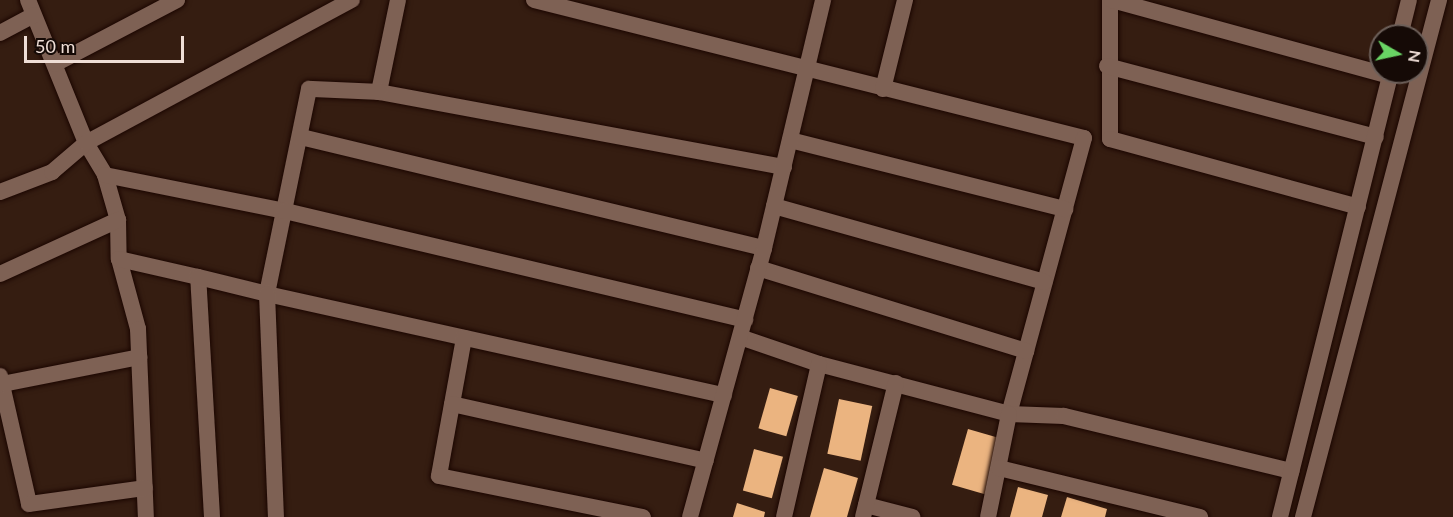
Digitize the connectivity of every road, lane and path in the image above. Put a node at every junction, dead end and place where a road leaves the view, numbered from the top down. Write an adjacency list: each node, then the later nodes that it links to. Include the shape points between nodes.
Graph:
1 (177, 0): 13 (street)
2 (398, 0): 19 (street)
3 (534, 0): 16 (street)
4 (823, 0): 16 (street)
5 (904, 0): 18 (street)
6 (1111, 0): 14 (street); 15 (street)
7 (1409, 0): 11 (street)
8 (1439, 0): 65 (street)
9 (349, 1): 23 (street)
10 (31, 7): 12 (street); 13 (street)
11 (1403, 24)
12 (0, 33)
13 (55, 64): 23 (street)
14 (1107, 66): 21 (street); 28 (street, via 1110,140)
15 (1369, 68)
16 (805, 69): 18 (street); 22 (street)
17 (1388, 84): 21 (street)
18 (883, 89): 29 (street, via 1084,138)
19 (379, 92): 20 (street, via 309,89); 24 (street)
20 (301, 137): 30 (street); 32 (street)
21 (1376, 137): 28 (street)
22 (790, 140): 24 (street); 29 (street)
23 (86, 143): 25 (street); 26 (street, via 52,172)
24 (784, 167): 27 (street)
25 (105, 175): 30 (street); 31 (street)
26 (0, 192)
27 (774, 206): 32 (street); 37 (street)
28 (1358, 207): 52 (street)
29 (1065, 209): 37 (street)
30 (285, 211): 38 (street); 39 (street)
31 (118, 220): 33 (street); 35 (street)
32 (764, 248): 34 (street)
33 (119, 259): 36 (street); 43 (street, via 138,329)
34 (758, 268): 39 (street); 42 (street)
35 (0, 274)
36 (198, 278): 38 (street); 56 (street)
37 (1045, 282): 42 (street)
38 (267, 294): 41 (street); 57 (street)
39 (745, 320): 40 (street)
40 (740, 337): 44 (street); 47 (street)
41 (464, 338): 47 (street); 48 (street)
42 (1026, 351): 49 (street)
43 (140, 357): 45 (street); 53 (street)
44 (819, 364): 46 (street); 60 (street)
45 (1, 380): 53 (street, via 29,504)
46 (896, 383): 49 (street); 54 (street)
47 (724, 394): 50 (street)
48 (452, 404): 50 (street); 58 (street, via 439,476)
49 (1009, 414): 51 (street); 52 (street, via 1064,416)
50 (706, 461): 59 (street)
51 (999, 468): 62 (street); 63 (street)
52 (1291, 471): 64 (street)
53 (145, 488): 55 (street)
54 (864, 511): 61 (street)
55 (146, 517)
56 (212, 517)
57 (276, 517)
58 (643, 517)
59 (690, 517)
60 (784, 517)
61 (912, 517)
62 (988, 517)
63 (1200, 517)
64 (1280, 517)
65 (1303, 517)

